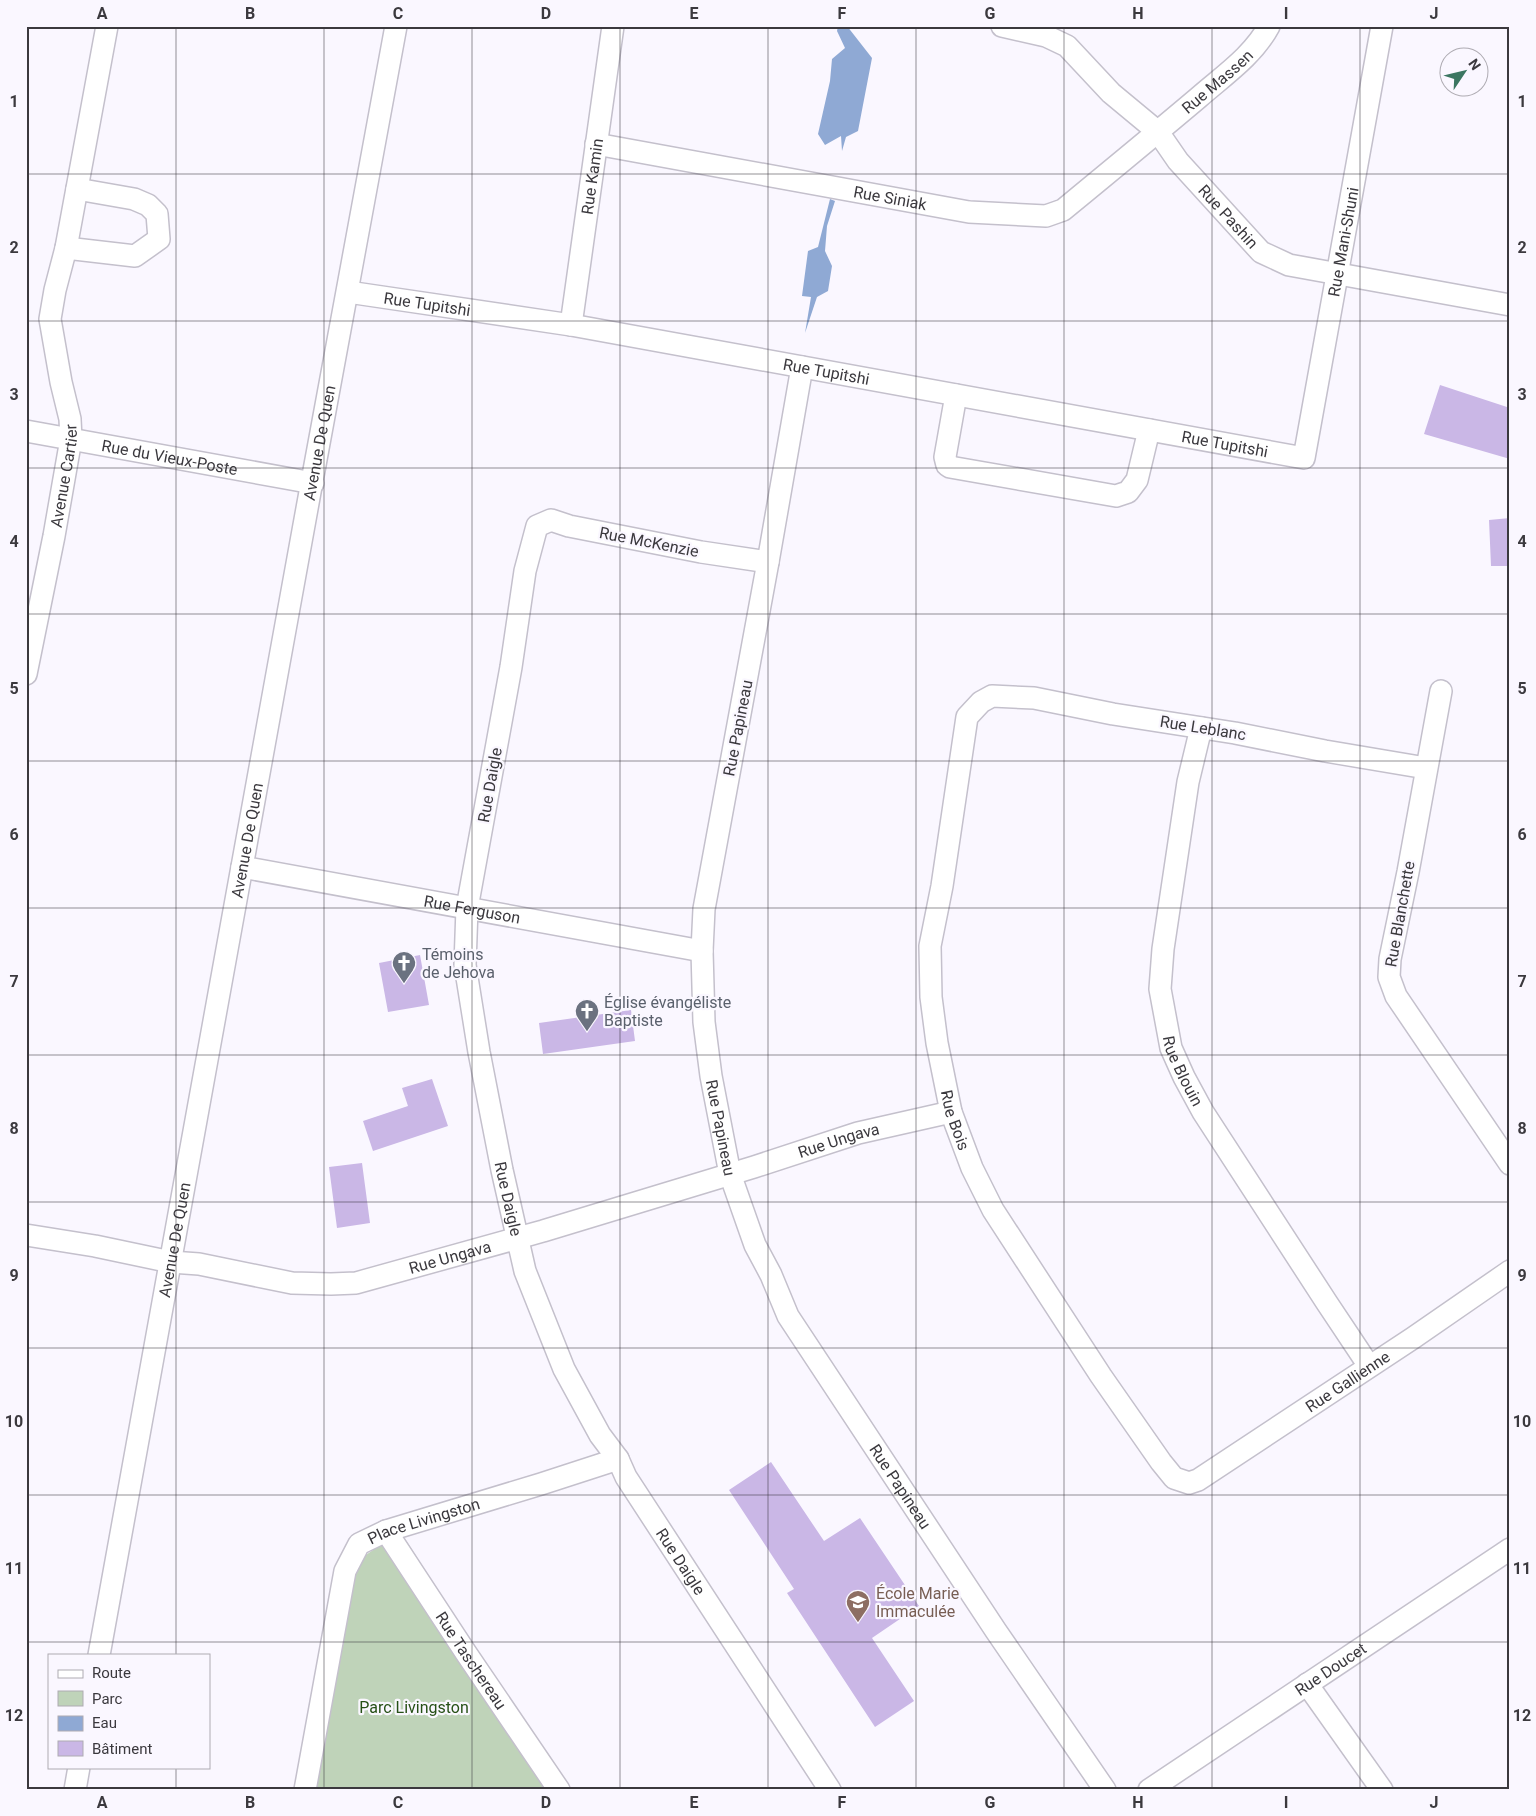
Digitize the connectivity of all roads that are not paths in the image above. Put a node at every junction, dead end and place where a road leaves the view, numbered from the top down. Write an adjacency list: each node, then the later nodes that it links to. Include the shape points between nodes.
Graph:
1 (108, 26): 9 (street, Avenue Cartier)
2 (396, 26): 12 (street, Avenue De Quen)
3 (613, 26): 8 (street, Rue Kamin)
4 (1002, 26): 7 (street, Rue Pashin, via 1046,36 1067,46 1111,93)
5 (1269, 26): 7 (street, Rue Massen, via 1261,42 1245,58)
6 (1382, 26): 11 (street, Rue Mani-Shuni)
7 (1158, 132): 8 (street, Rue Siniak, via 1063,210 1046,216 969,212); 11 (street, Rue Pashin, via 1178,162 1262,252 1289,265)
8 (596, 144): 14 (street, Rue Kamin)
9 (77, 188): 10 (street, Avenue Cartier); 10 (street, via 134,199 148,205 157,214 159,239 135,256)
10 (66, 248): 19 (street, Avenue Cartier, via 50,319)
11 (1338, 273): 13 (street, Rue Pashin); 20 (street, Rue Mani-Shuni)
12 (348, 292): 14 (street, Rue Tupitshi); 21 (street, Avenue De Quen)
13 (1510, 305)
14 (571, 326): 15 (street, Rue Tupitshi)
15 (802, 368): 16 (street, Rue Tupitshi); 23 (street, Rue Papineau)
16 (956, 395): 17 (street, Rue Tupitshi); 17 (street, via 945,457 950,467 1116,496 1128,492 1137,480)
17 (1149, 430): 20 (street, Rue Tupitshi)
18 (26, 431): 19 (street, Rue du Vieux-Poste)
19 (71, 439): 21 (street, Rue du Vieux-Poste); 24 (street, Avenue Cartier)
20 (1304, 458)
21 (313, 482): 29 (street, Avenue De Quen)
22 (535, 532): 23 (street, Rue McKenzie, via 537,526 551,520 692,550); 30 (street, Rue Daigle, via 525,571)
23 (768, 562): 31 (street, Rue Papineau, via 704,909)
24 (26, 674)
25 (1440, 691): 28 (street, Rue Blanchette)
26 (981, 702): 27 (street, Rue Leblanc, via 992,696 1034,698); 32 (street, Rue Bois, via 968,717 930,946 931,997)
27 (1201, 728): 28 (street, Rue Leblanc); 39 (street, Rue Blouin, via 1188,782 1163,949 1160,989 1172,1048 1203,1112)
28 (1426, 768): 33 (street, Rue Blanchette, via 1390,959 1390,976 1396,996)
29 (242, 867): 30 (street, Rue Ferguson); 37 (street, Avenue De Quen)
30 (467, 908): 31 (street, Rue Ferguson); 36 (street, Rue Daigle, via 465,965 500,1161)
31 (702, 951): 34 (street, Rue Papineau, via 704,1022)
32 (951, 1112): 34 (street, Rue Ungava, via 858,1133); 41 (street, Rue Bois, via 972,1168 993,1210 1101,1376 1161,1462 1174,1478)
33 (1510, 1164)
34 (730, 1174): 36 (street, Rue Ungava); 51 (street, Rue Papineau, via 755,1245 788,1316)
35 (26, 1234): 37 (street, Rue Ungava)
36 (519, 1238): 37 (street, Rue Ungava, via 356,1283 292,1283 199,1264); 40 (street, Rue Daigle, via 525,1272 564,1369 600,1435)
37 (171, 1262): 44 (street, Avenue De Quen)
38 (1510, 1271): 39 (street, Rue Gallienne)
39 (1369, 1366): 41 (street, Rue Gallienne, via 1198,1480 1189,1483)
40 (618, 1459): 42 (street, Place Livingston); 50 (street, Rue Daigle, via 656,1524)
41 (1181, 1480)
42 (386, 1531): 48 (street, Place Livingston, via 359,1544 344,1571); 49 (street, Rue Taschereau)
43 (1510, 1549): 45 (street, Rue Doucet)
44 (100, 1654)
45 (1308, 1684): 52 (street, Rue Doucet); 53 (street)
46 (79, 1768): 47 (street)
47 (75, 1790)
48 (305, 1790)
49 (559, 1790)
50 (830, 1790)
51 (1105, 1790)
52 (1149, 1790)
53 (1382, 1790)

